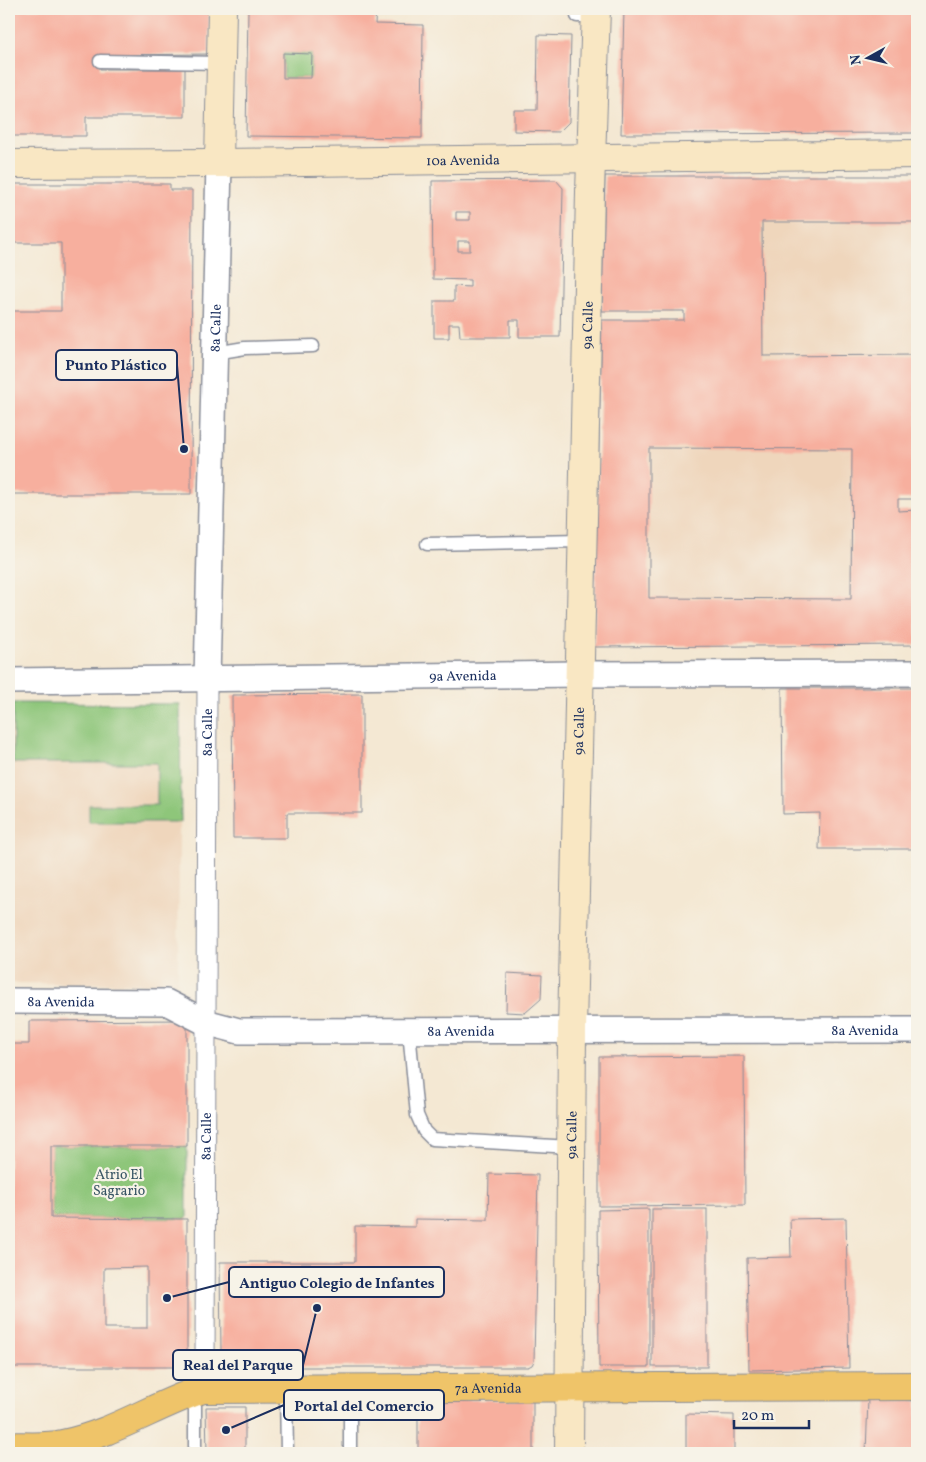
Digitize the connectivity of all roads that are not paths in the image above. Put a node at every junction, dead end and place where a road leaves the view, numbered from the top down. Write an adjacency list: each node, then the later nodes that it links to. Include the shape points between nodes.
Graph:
1 (222, 9): 4 (main road, 8a Calle)
2 (589, 14): 6 (main road, 9a Calle)
3 (100, 60): 4 (lane)
4 (221, 63): 7 (main road, 8a Calle)
5 (917, 154): 6 (main road, 10a Avenida)
6 (591, 158): 7 (main road, 10a Avenida); 11 (main road, 9a Calle)
7 (219, 163): 8 (main road, 10a Avenida); 10 (street, 8a Calle)
8 (9, 164)
9 (314, 346): 10 (lane, via 245,348)
10 (215, 353): 15 (street, 8a Calle)
11 (582, 541): 12 (lane); 14 (main road, 9a Calle)
12 (427, 544)
13 (917, 673): 14 (street, 9a Avenida)
14 (579, 674): 15 (street, 9a Avenida); 21 (main road, 9a Calle)
15 (207, 680): 16 (street, 9a Avenida); 18 (street, 8a Calle)
16 (9, 681)
17 (9, 1001): 18 (street, 8a Avenida, via 166,1002)
18 (205, 1022): 20 (street, 8a Avenida, via 239,1031); 27 (street, 8a Calle, via 205,1371)
19 (917, 1030): 21 (street, 8a Avenida)
20 (409, 1031): 21 (street, 8a Avenida); 22 (lane, via 417,1116 432,1139)
21 (572, 1032): 22 (main road, 9a Calle)
22 (571, 1147): 24 (main road, 9a Calle)
23 (917, 1386): 24 (main road, 7a Avenida)
24 (570, 1388): 26 (main road, 7a Avenida); 32 (main road, 9a Calle)
25 (286, 1389): 26 (main road, 7a Avenida); 27 (main road, 7a Avenida, via 203,1389); 30 (lane)
26 (350, 1389): 31 (lane)
27 (195, 1392): 28 (main road, 7a Avenida, via 81,1440 61,1445); 29 (lane, 8a Calle)
28 (9, 1446)
29 (195, 1453)
30 (287, 1453)
31 (350, 1453)
32 (569, 1453)

